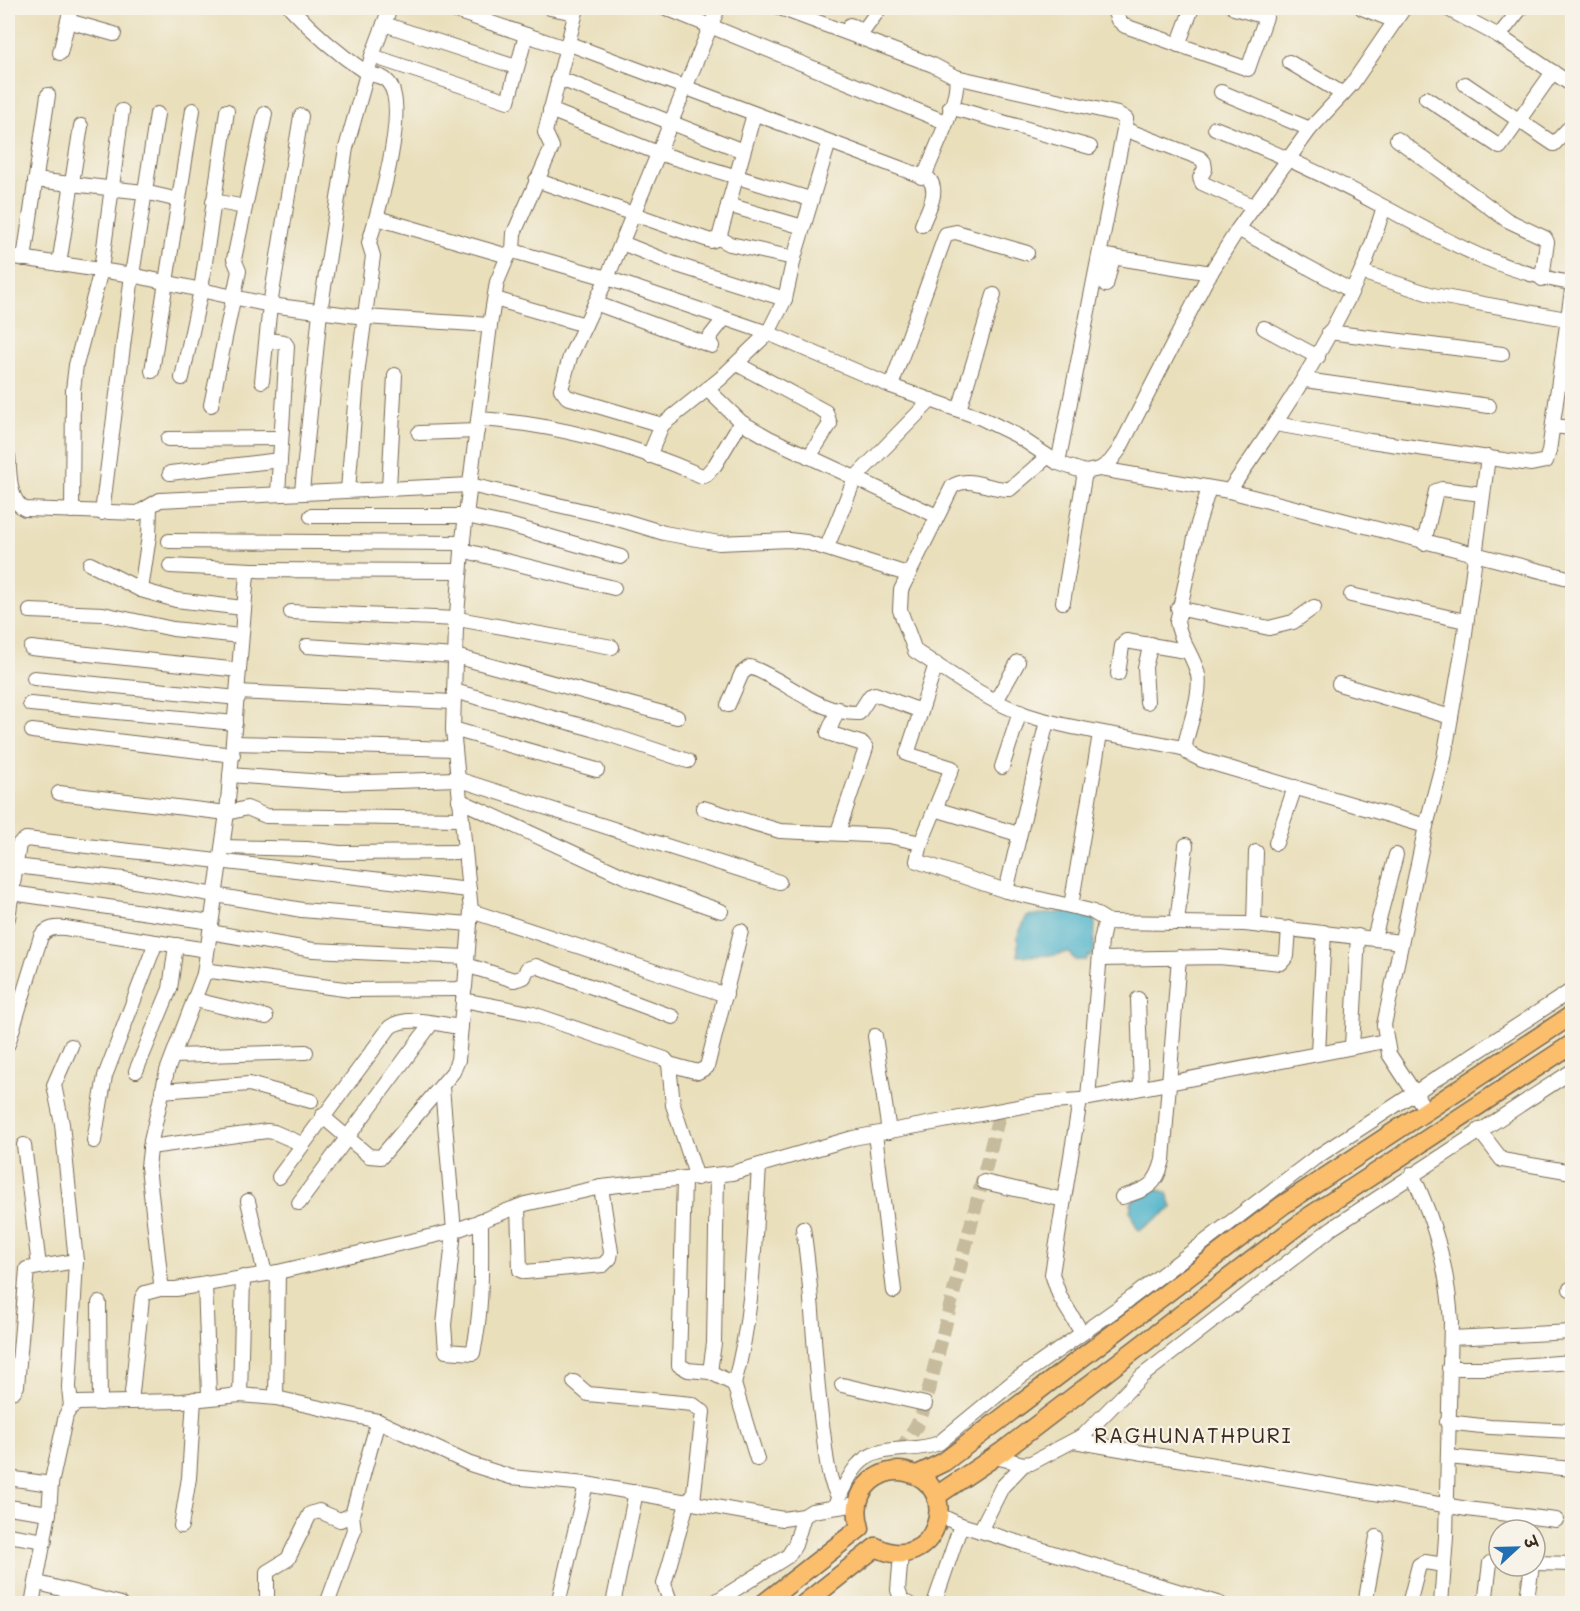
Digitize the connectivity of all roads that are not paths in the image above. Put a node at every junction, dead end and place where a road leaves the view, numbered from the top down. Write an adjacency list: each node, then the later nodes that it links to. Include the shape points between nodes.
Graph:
1 (291, 8): 33 (street)
2 (390, 8): 21 (street)
3 (447, 8): 24 (street)
4 (550, 8): 18 (street)
5 (666, 8): 22 (street)
6 (718, 8): 22 (street)
7 (780, 8): 35 (street, via 949,71)
8 (806, 8): 9 (street, via 864,30)
9 (880, 8)
10 (1099, 8): 17 (street)
11 (1192, 8): 27 (street)
12 (1234, 8): 27 (street, via 1266,17 1248,69)
13 (1362, 8): 20 (street)
14 (1404, 8): 20 (street)
15 (1446, 8): 25 (street)
16 (1521, 8): 25 (street)
17 (1114, 9): 27 (street, via 1125,26)
18 (576, 10): 26 (street)
19 (69, 14): 23 (street); 28 (street)
20 (1395, 21): 40 (street)
21 (384, 24): 29 (street); 31 (street)
22 (711, 26): 38 (street); 54 (street)
23 (114, 34)
24 (526, 35): 26 (street); 31 (street)
25 (1499, 36): 32 (street)
26 (566, 45): 34 (street); 38 (street)
27 (1178, 45)
28 (60, 52)
29 (372, 56): 31 (street, via 508,101); 33 (street)
30 (1289, 62): 40 (street)
31 (516, 67)
32 (1553, 72): 36 (street); 53 (street)
33 (367, 74): 81 (street, via 386,79 396,101 396,125); 112 (street, via 346,148)
34 (558, 78): 45 (street); 52 (street)
35 (956, 78): 43 (street); 57 (street, via 1118,114 1126,119)
36 (1572, 82)
37 (1465, 84): 53 (street)
38 (685, 88): 50 (street); 52 (street)
39 (1221, 92): 58 (street)
40 (1343, 94): 58 (street)
41 (48, 95): 68 (street)
42 (1426, 98): 53 (street, via 1496,147 1504,144)
43 (950, 107): 54 (street); 62 (street)
44 (193, 110): 73 (street)
45 (550, 110): 64 (street); 69 (street, via 545,132 552,147)
46 (122, 111): 71 (street)
47 (227, 111): 75 (street)
48 (157, 114): 72 (street)
49 (265, 114): 78 (street)
50 (753, 114): 61 (street); 63 (street)
51 (301, 116): 111 (street)
52 (672, 121): 63 (street); 64 (street)
53 (1519, 121): 59 (street, via 1554,144)
54 (945, 122): 66 (street)
55 (81, 126): 70 (street)
56 (1215, 128): 65 (street)
57 (1124, 129): 77 (street, via 1200,158 1205,169 1200,178 1202,183); 90 (street)
58 (1310, 129): 65 (street)
59 (1572, 129)
60 (1397, 139): 99 (street, via 1507,220 1545,238)
61 (829, 142): 66 (street); 74 (street)
62 (1089, 147)
63 (743, 151): 67 (street)
64 (658, 153): 67 (street); 80 (street)
65 (1289, 158): 77 (street); 79 (street)
66 (921, 177): 82 (street, via 932,182 934,190)
67 (735, 178): 74 (street); 76 (street)
68 (36, 180): 70 (street); 92 (street)
69 (536, 180): 80 (street); 87 (street)
70 (72, 184): 71 (street); 93 (street)
71 (110, 188): 72 (street); 94 (street)
72 (144, 192): 73 (street); 97 (street)
73 (179, 200): 100 (street)
74 (810, 200): 83 (street)
75 (213, 201): 78 (street); 103 (street)
76 (728, 205): 83 (street); 85 (street)
77 (1253, 206): 84 (street)
78 (245, 207): 107 (street, via 234,259 239,271)
79 (1384, 207): 95 (street); 99 (street, via 1466,252)
80 (634, 213): 85 (street, via 704,239); 86 (street)
81 (377, 218): 87 (street); 113 (street, via 369,243 373,256)
82 (922, 225)
83 (802, 228): 91 (street)
84 (1238, 229): 96 (street); 104 (street)
85 (719, 238): 91 (street)
86 (622, 243): 98 (street); 109 (street)
87 (510, 253): 98 (street); 108 (street, via 497,282)
88 (1027, 253): 131 (street, via 956,232 946,234)
89 (8, 256): 92 (street)
90 (1107, 256): 96 (street); 102 (street); 153 (street)
91 (794, 258): 109 (street)
92 (24, 259): 93 (street)
93 (60, 264): 94 (street)
94 (102, 270): 97 (street); 167 (street, via 76,365)
95 (1361, 272): 104 (street); 115 (street, via 1433,295)
96 (1210, 273): 154 (street, via 1119,450)
97 (132, 275): 100 (street); 168 (street)
98 (607, 278): 110 (street); 114 (street)
99 (1542, 279): 101 (street)
100 (167, 282): 103 (street); 126 (street)
101 (1572, 283)
102 (1106, 285)
103 (201, 290): 107 (street); 128 (street)
104 (1350, 290): 119 (street)
105 (1572, 290): 115 (street)
106 (994, 295): 138 (street)
107 (234, 298): 111 (street); 136 (street)
108 (495, 299): 116 (street); 117 (street)
109 (785, 299): 120 (street)
110 (596, 303): 114 (street, via 708,344); 117 (street)
111 (270, 305): 112 (street); 121 (street)
112 (320, 312): 113 (street); 162 (street)
113 (365, 317): 116 (street); 161 (street)
114 (724, 319): 120 (street)
115 (1570, 320): 122 (street)
116 (490, 325): 141 (street)
117 (585, 325): 142 (street, via 565,371 563,394)
118 (1264, 328): 124 (street)
119 (1329, 332): 123 (street); 124 (street)
120 (768, 333): 125 (street); 131 (street)
121 (267, 340): 130 (street); 146 (street, via 287,346)
122 (1568, 353): 133 (street)
123 (1502, 354)
124 (1318, 357): 129 (street)
125 (737, 364): 132 (street); 150 (street, via 826,412 830,424)
126 (152, 371)
127 (395, 375): 159 (street)
128 (182, 378)
129 (1305, 380): 137 (street); 140 (street)
130 (262, 381)
131 (891, 386): 135 (street)
132 (707, 388): 139 (street); 142 (street)
133 (1558, 388): 134 (street); 143 (street)
134 (1572, 391)
135 (931, 400): 138 (street); 157 (street)
136 (211, 405)
137 (1489, 406)
138 (959, 410): 153 (street, via 1016,435)
139 (741, 422): 149 (street, via 706,475); 150 (street)
140 (1276, 423): 151 (street); 163 (street)
141 (478, 425): 145 (street); 149 (street, via 551,428); 158 (street)
142 (662, 425): 149 (street)
143 (1553, 426): 144 (street); 151 (street, via 1547,458 1542,463 1531,465)
144 (1572, 428)
145 (419, 433)
146 (282, 438): 147 (street); 152 (street)
147 (168, 439)
148 (8, 456): 167 (street, via 18,506)
149 (649, 456)
150 (809, 457): 157 (street)
151 (1488, 457): 165 (street)
152 (280, 460): 156 (street); 164 (street)
153 (1052, 460): 155 (street); 171 (street, via 1010,489 969,482 956,484)
154 (1100, 469): 155 (street); 160 (street)
155 (1085, 472): 187 (street)
156 (170, 473)
157 (855, 478): 171 (street); 175 (street)
158 (470, 485): 159 (street); 170 (street); 175 (street, via 719,543 789,540)
159 (389, 488): 161 (street)
160 (1209, 488): 163 (street); 190 (street)
161 (348, 489): 162 (street)
162 (302, 491): 164 (street)
163 (1229, 491): 173 (street)
164 (278, 493): 166 (street, via 160,500)
165 (1482, 494): 173 (street, via 1436,491); 176 (street)
166 (150, 508): 168 (street, via 138,513); 185 (street)
167 (72, 511): 168 (street)
168 (102, 513)
169 (311, 516): 170 (street)
170 (466, 516): 174 (street); 177 (street)
171 (937, 516): 182 (street)
172 (170, 541): 174 (street)
173 (1424, 543): 176 (street)
174 (463, 546): 181 (street); 184 (street)
175 (827, 547): 182 (street)
176 (1473, 553): 183 (street); 194 (street)
177 (621, 557)
178 (90, 564): 185 (street)
179 (170, 566): 180 (street)
180 (252, 570): 181 (street); 189 (street, via 244,581)
181 (460, 571): 193 (street)
182 (908, 574): 203 (street, via 901,590 900,610 913,649)
183 (1572, 579)
184 (614, 588)
185 (141, 590): 189 (street, via 176,600)
186 (1351, 595): 194 (street)
187 (1063, 602)
188 (1314, 607): 190 (street, via 1293,622 1269,628)
189 (243, 608): 195 (street)
190 (1178, 608): 200 (street, via 1179,635)
191 (30, 611): 195 (street, via 103,614 173,629)
192 (291, 612): 193 (street)
193 (458, 619): 198 (street); 201 (street)
194 (1465, 621): 218 (street)
195 (241, 636): 204 (street)
196 (1151, 644): 200 (street); 205 (street, via 1129,640 1123,643); 211 (street, via 1145,667)
197 (307, 646): 201 (street)
198 (612, 647)
199 (31, 648): 204 (street)
200 (1186, 651): 226 (street, via 1198,674 1198,685)
201 (455, 656): 209 (street); 217 (street)
202 (1018, 662): 210 (street)
203 (936, 664): 210 (street); 215 (street)
204 (239, 670): 208 (street)
205 (1118, 674)
206 (34, 678): 208 (street)
207 (1339, 684): 218 (street)
208 (238, 695): 209 (street); 220 (street)
209 (454, 697): 221 (street); 227 (street, via 593,729)
210 (996, 701): 216 (street)
211 (1147, 702)
212 (30, 704): 220 (street)
213 (728, 705): 214 (street, via 742,673 750,667 805,698)
214 (838, 709): 215 (street, via 859,713 875,694); 240 (street, via 828,733 866,748)
215 (921, 711): 236 (street, via 907,754 952,768)
216 (1020, 712): 219 (street); 228 (street)
217 (677, 717)
218 (1451, 717): 239 (street)
219 (1047, 721): 223 (street); 241 (street)
220 (235, 723): 224 (street)
221 (453, 729): 225 (street); 229 (street)
222 (32, 731): 224 (street)
223 (1100, 734): 226 (street); 256 (street)
224 (234, 749): 225 (street); 230 (street)
225 (455, 749): 231 (street)
226 (1185, 749): 232 (street, via 1202,760)
227 (688, 761)
228 (1002, 767)
229 (597, 770)
230 (230, 775): 231 (street, via 337,783); 237 (street)
231 (457, 779): 234 (street); 251 (street)
232 (1295, 788): 239 (street); 243 (street)
233 (59, 793): 237 (street)
234 (459, 800): 238 (street); 257 (street, via 632,880)
235 (703, 808): 240 (street, via 780,831)
236 (935, 809): 241 (street); 242 (street)
237 (227, 813): 238 (street, via 241,808 266,816); 245 (street)
238 (461, 819): 246 (street)
239 (1426, 826): 270 (street)
240 (837, 832): 242 (street)
241 (1018, 834): 253 (street)
242 (921, 843): 253 (street, via 918,861)
243 (1276, 843)
244 (1186, 845): 261 (street)
245 (223, 847): 246 (street, via 339,853); 249 (street)
246 (464, 852): 252 (street)
247 (1256, 852): 262 (street)
248 (1395, 855): 268 (street)
249 (221, 862): 250 (street, via 26,839 19,844); 252 (street); 255 (street)
250 (16, 866): 254 (street); 255 (street, via 123,879)
251 (779, 882)
252 (469, 890): 258 (street)
253 (1006, 891): 256 (street)
254 (12, 893): 259 (street); 263 (street)
255 (215, 896): 258 (street, via 302,910); 263 (street)
256 (1071, 906): 260 (street, via 1096,913)
257 (722, 911)
258 (470, 917): 275 (street); 279 (street)
259 (8, 918)
260 (1110, 922): 261 (street); 274 (street, via 1103,931)
261 (1177, 923): 262 (street)
262 (1254, 925): 264 (street)
263 (211, 927): 272 (street); 275 (street, via 313,950)
264 (1289, 928): 266 (street); 273 (street, via 1287,956 1281,963)
265 (741, 931): 279 (street)
266 (1324, 932): 267 (street); 294 (street)
267 (1358, 936): 268 (street); 292 (street)
268 (1374, 938): 270 (street)
269 (156, 942): 271 (street); 289 (street, via 65,928 46,930 40,936); 311 (street, via 105,1076)
270 (1401, 942): 288 (street, via 1384,1025)
271 (176, 945): 272 (street); 297 (street, via 170,989)
272 (207, 950): 276 (street)
273 (1179, 957): 274 (street); 299 (street)
274 (1100, 959): 304 (street)
275 (466, 961): 278 (street); 284 (street, via 514,980 536,966)
276 (204, 974): 278 (street, via 211,971 351,990); 281 (street)
277 (1572, 990): 303 (street)
278 (463, 994): 286 (street); 296 (street, via 530,1013 665,1059)
279 (726, 995): 296 (street, via 707,1067 698,1072)
280 (1138, 999): 301 (street)
281 (195, 1000): 283 (street); 295 (street)
282 (1572, 1015): 306 (main road)
283 (266, 1017)
284 (673, 1017)
285 (430, 1024): 286 (street); 307 (street, via 397,1022 390,1027); 310 (street)
286 (460, 1027): 300 (street, via 458,1060)
287 (875, 1036): 309 (street)
288 (1385, 1041): 292 (street); 303 (street, via 1394,1065)
289 (8, 1044)
290 (1572, 1044): 362 (main road, via 1310,1216)
291 (71, 1046): 331 (street, via 54,1085 62,1124)
292 (1352, 1047): 294 (street)
293 (306, 1052): 295 (street)
294 (1318, 1053): 299 (street)
295 (173, 1056): 302 (street)
296 (669, 1064): 320 (street, via 673,1105)
297 (136, 1071)
298 (1572, 1071): 308 (street)
299 (1169, 1082): 301 (street); 323 (street, via 1159,1176 1148,1188)
300 (442, 1087): 310 (street, via 381,1157 369,1156); 330 (street)
301 (1141, 1087): 304 (street)
302 (162, 1091): 305 (street, via 249,1084); 314 (street)
303 (1415, 1093): 306 (street); 340 (street, via 1315,1158)
304 (1084, 1099): 309 (street, via 1039,1103); 324 (street)
305 (311, 1101)
306 (1427, 1112): 367 (main road, via 1283,1205 944,1462)
307 (322, 1116): 310 (street); 312 (street)
308 (1479, 1130): 316 (street, via 1502,1160); 317 (street)
309 (882, 1133): 315 (street); 337 (street)
310 (348, 1138): 326 (street)
311 (94, 1141)
312 (302, 1144): 314 (street, via 267,1131); 319 (street)
313 (24, 1145): 332 (street)
314 (150, 1147): 336 (street, via 148,1167)
315 (759, 1167): 318 (street); 347 (street, via 747,1326)
316 (1572, 1172)
317 (1412, 1174): 341 (street, via 1443,1260 1449,1288); 361 (street, via 1323,1234 1189,1338)
318 (717, 1175): 320 (street); 345 (street)
319 (279, 1177)
320 (691, 1179): 322 (street); 345 (street, via 678,1361 682,1368)
321 (984, 1182): 324 (street)
322 (601, 1187): 327 (street); 327 (street, via 610,1252 603,1265 520,1270)
323 (1122, 1197)
324 (1064, 1200): 340 (street, via 1052,1274 1060,1297)
325 (248, 1201): 333 (street)
326 (299, 1203)
327 (518, 1207): 328 (street)
328 (481, 1220): 330 (street); 330 (street, via 482,1283 473,1353 446,1350 444,1325)
329 (803, 1228): 374 (street, via 810,1270 819,1408)
330 (454, 1231): 333 (street)
331 (76, 1261): 332 (street); 357 (street)
332 (39, 1266): 342 (street, via 27,1269 25,1275)
333 (272, 1273): 334 (street); 352 (street)
334 (243, 1277): 335 (street); 350 (street)
335 (205, 1283): 336 (street, via 176,1290); 351 (street)
336 (160, 1289): 354 (street, via 145,1293 142,1298)
337 (894, 1291)
338 (99, 1303): 355 (street)
339 (1572, 1332): 341 (street)
340 (1082, 1333): 374 (street, via 1012,1382 939,1443 881,1451 862,1460)
341 (1451, 1338): 344 (street)
342 (13, 1349): 349 (street, via 17,1386)
343 (1572, 1362): 344 (street)
344 (1449, 1368): 359 (street)
345 (710, 1372): 347 (street)
346 (574, 1382): 373 (street, via 588,1394 692,1404 703,1412)
347 (734, 1384): 364 (street)
348 (842, 1385): 356 (street)
349 (8, 1392)
350 (240, 1395): 351 (street); 352 (street)
351 (209, 1396): 353 (street)
352 (276, 1398): 358 (street)
353 (194, 1399): 354 (street); 384 (street, via 189,1478)
354 (131, 1402): 355 (street)
355 (100, 1403): 357 (street)
356 (925, 1404)
357 (70, 1407): 369 (street)
358 (378, 1421): 370 (street, via 487,1471); 379 (street)
359 (1447, 1422): 360 (street); 363 (street)
360 (1572, 1431)
361 (1074, 1441): 365 (street); 376 (street)
362 (995, 1457): 365 (street); 372 (main road)
363 (1448, 1457): 366 (street); 376 (street)
364 (757, 1459)
365 (1024, 1464): 385 (street, via 1002,1487)
366 (1572, 1469)
367 (917, 1475): 372 (main road); 375 (main road, via 895,1471 880,1475 863,1490)
368 (8, 1478): 369 (street)
369 (51, 1484): 378 (street)
370 (586, 1484): 371 (street); 400 (street)
371 (636, 1492): 373 (street); 401 (street)
372 (936, 1496): 380 (main road)
373 (691, 1501): 381 (street, via 772,1518); 402 (street, via 663,1584)
374 (836, 1503): 375 (street); 381 (street)
375 (858, 1504): 404 (main road, via 860,1528)
376 (1446, 1505): 382 (street); 392 (street)
377 (8, 1507): 378 (street)
378 (50, 1514): 388 (street)
379 (352, 1515): 398 (street, via 340,1520 319,1511 310,1514 288,1559 267,1572); 399 (street, via 354,1530)
380 (939, 1515): 383 (street); 389 (main road, via 936,1530 927,1542)
381 (804, 1516): 403 (street, via 788,1556)
382 (1556, 1520)
383 (961, 1525): 385 (street); 407 (street)
384 (181, 1526)
385 (980, 1531): 408 (street)
386 (8, 1535): 388 (street)
387 (1377, 1537): 409 (street)
388 (45, 1541): 395 (street)
389 (901, 1554): 405 (main road, via 876,1547); 406 (street, via 898,1590 902,1601)
390 (1547, 1564): 391 (street)
391 (1572, 1564)
392 (1444, 1565): 410 (street, via 1419,1565); 411 (street)
393 (1488, 1578): 412 (street)
394 (1531, 1578): 413 (street)
395 (38, 1583): 396 (street); 397 (street)
396 (32, 1604)
397 (121, 1604)
398 (267, 1604)
399 (327, 1604)
400 (558, 1604)
401 (613, 1604)
402 (671, 1604)
403 (712, 1604)
404 (764, 1604)
405 (804, 1604)
406 (909, 1604)
407 (934, 1604)
408 (1220, 1604)
409 (1365, 1604)
410 (1409, 1604)
411 (1441, 1604)
412 (1485, 1604)
413 (1526, 1604)

